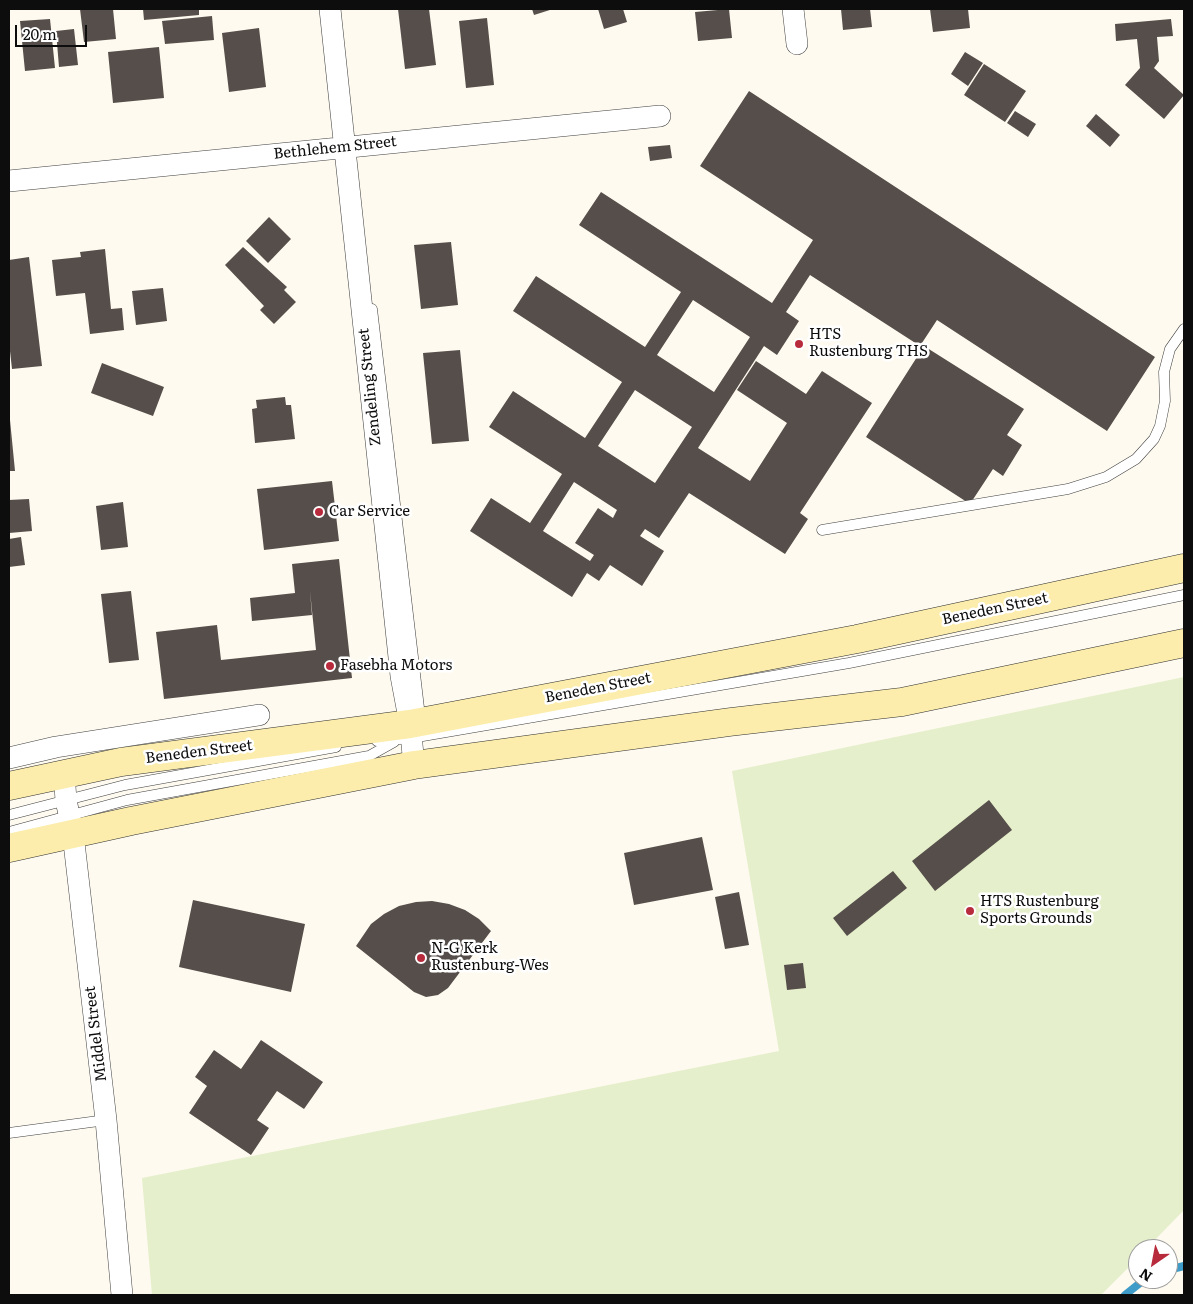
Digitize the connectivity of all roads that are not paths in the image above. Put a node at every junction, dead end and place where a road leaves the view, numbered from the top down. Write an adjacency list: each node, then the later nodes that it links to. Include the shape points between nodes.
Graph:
1 (330, 9): 6 (street, Zendeling Street)
2 (340, 9): 6 (lane)
3 (793, 9): 4 (street)
4 (797, 44)
5 (660, 116): 6 (street, Bethlehem Street)
6 (349, 147): 7 (street, Bethlehem Street); 14 (street, Zendeling Street)
7 (9, 181)
8 (1184, 329): 9 (lane, via 1170,348 1164,372 1165,401 1154,439 1136,459 1106,477 1068,489)
9 (822, 530)
10 (1184, 568): 14 (main road, Beneden Street)
11 (1184, 595): 14 (lane, via 849,663)
12 (1184, 643): 18 (main road, via 902,702)
13 (259, 715): 17 (street, via 56,747)
14 (406, 734): 15 (lane); 18 (street, Zendeling Street); 19 (main road, Beneden Street, via 131,760); 22 (lane, via 369,756 127,800)
15 (371, 742)
16 (343, 746): 22 (lane, via 125,786)
17 (9, 758)
18 (414, 765): 22 (main road)
19 (64, 773): 20 (main road, Beneden Street); 22 (street, Middel Street)
20 (9, 786)
21 (9, 815): 22 (lane)
22 (69, 817): 23 (lane); 24 (main road); 25 (street, Middel Street)
23 (9, 832)
24 (9, 848)
25 (106, 1120): 26 (lane); 27 (street, Middel Street)
26 (9, 1133)
27 (122, 1295)

